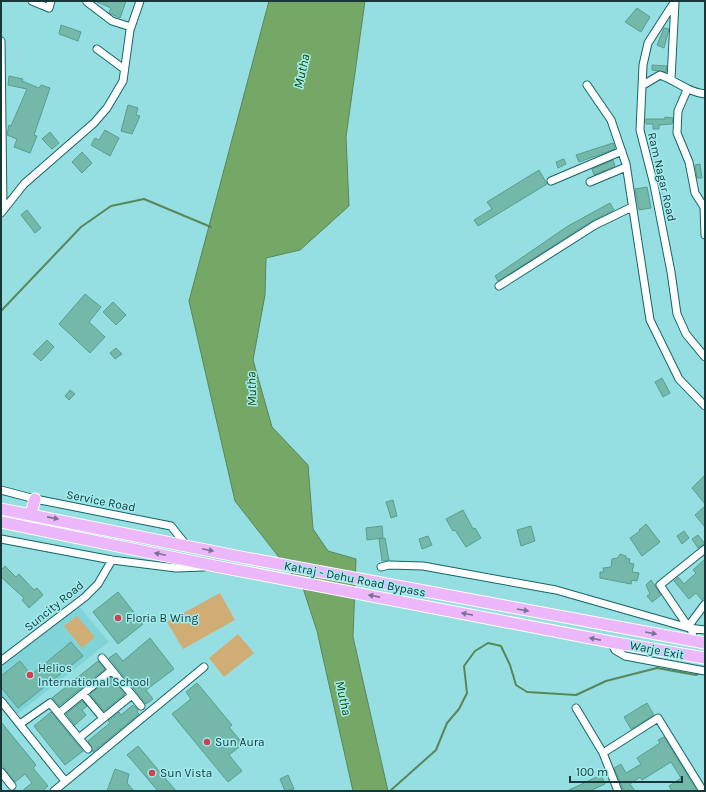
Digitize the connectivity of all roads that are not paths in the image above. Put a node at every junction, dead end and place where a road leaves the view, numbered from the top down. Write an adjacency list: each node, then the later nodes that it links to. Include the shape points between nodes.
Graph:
1 (32, 1): 2 (street, via 49,8)
2 (51, 1)
3 (140, 1): 6 (street)
4 (675, 1): 11 (street); 13 (street, Ram Nagar Road, via 648,43 643,65)
5 (87, 2): 6 (street, via 112,21)
6 (131, 28): 10 (street)
7 (1, 41): 9 (street)
8 (97, 49): 10 (street)
9 (1, 54): 21 (street)
10 (124, 69): 21 (street, via 123,81 108,108 24,184)
11 (671, 79): 13 (street, via 660,75); 14 (street)
12 (586, 85): 16 (street, via 611,120)
13 (643, 85): 24 (street, Ram Nagar Road, via 640,130 654,185 671,272 676,314 686,334)
14 (687, 90): 15 (street); 22 (street, via 678,111 677,134 689,162 695,193 704,207)
15 (705, 94)
16 (622, 151): 17 (street); 18 (street)
17 (626, 167): 19 (street); 20 (street)
18 (551, 181)
19 (590, 182)
20 (632, 206): 23 (street, via 595,225); 25 (street, via 650,320 679,379)
21 (2, 212)
22 (705, 235)
23 (499, 286)
24 (705, 357)
25 (705, 406)
26 (1, 490): 27 (street, Service Road)
27 (35, 499): 29 (highway); 32 (street, Service Road, via 172,526)
28 (1, 509): 29 (highway, Katraj - Dehu Road Bypass)
29 (31, 514): 32 (highway, Katraj - Dehu Road Bypass, one-way to 32)
30 (1, 522): 35 (highway, Katraj - Dehu Road Bypass, one-way to 30)
31 (1, 539): 34 (street)
32 (187, 546): 41 (highway, Katraj - Dehu Road Bypass, one-way to 41)
33 (705, 549): 38 (street, via 660,585)
34 (112, 560): 35 (street, via 176,568); 44 (street, Suncity Road, via 98,584 85,597)
35 (215, 566): 40 (highway, Katraj - Dehu Road Bypass, one-way to 35)
36 (381, 567): 38 (street, via 423,566 556,590)
37 (705, 604): 38 (street)
38 (689, 628): 39 (street); 41 (street)
39 (705, 630)
40 (611, 642): 43 (highway, Katraj - Dehu Road Bypass); 47 (street, Warje Exit, via 615,650 625,656)
41 (700, 642)
42 (102, 658): 46 (street)
43 (704, 658)
44 (1, 661)
45 (204, 667): 60 (street)
46 (112, 670): 48 (street); 49 (street)
47 (705, 671)
48 (83, 694): 53 (street); 54 (street)
49 (132, 695): 51 (street); 54 (street)
50 (1, 702): 55 (street)
51 (141, 706)
52 (576, 708): 58 (street)
53 (58, 713): 55 (street, via 48,703); 56 (street)
54 (103, 718): 56 (street)
55 (20, 724): 60 (street)
56 (79, 738): 57 (street)
57 (88, 749)
58 (603, 753): 63 (street); 64 (street, via 658,718)
59 (1, 772): 61 (street)
60 (65, 781): 62 (street)
61 (12, 786)
62 (54, 791)
63 (618, 791)
64 (703, 791)

